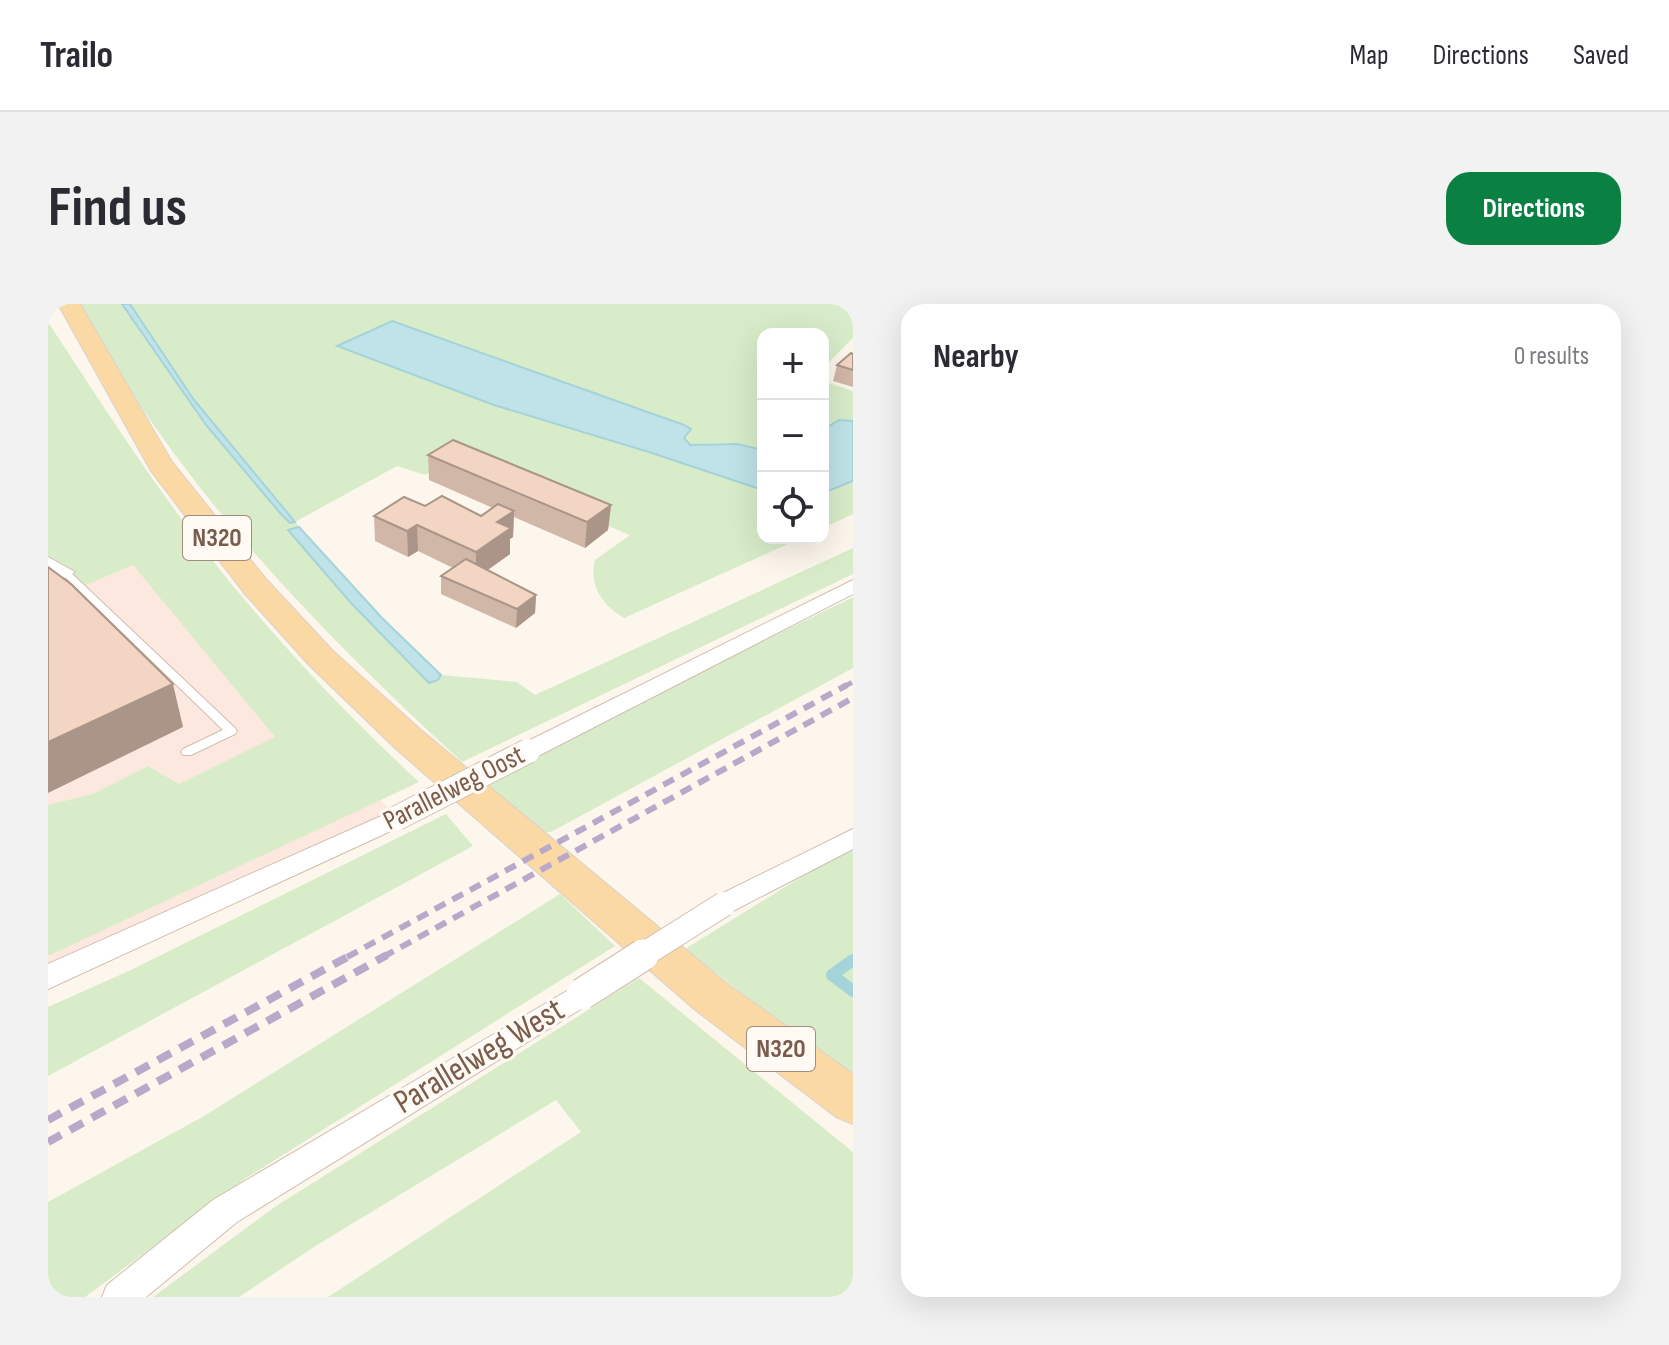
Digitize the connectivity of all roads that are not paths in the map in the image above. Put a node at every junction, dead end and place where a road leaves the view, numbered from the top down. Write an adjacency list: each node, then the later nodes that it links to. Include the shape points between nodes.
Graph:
1 (69, 304): 7 (main road, N320, via 160,465 255,586 321,658 408,739 710,996)
2 (57, 568): 4 (lane, via 231,731)
3 (853, 586): 6 (street, Parallelweg Oost, bridge, via 397,818)
4 (187, 752)
5 (853, 838): 8 (street, Parallelweg West, bridge, via 724,904 225,1211)
6 (48, 977)
7 (853, 1102)
8 (119, 1297)

